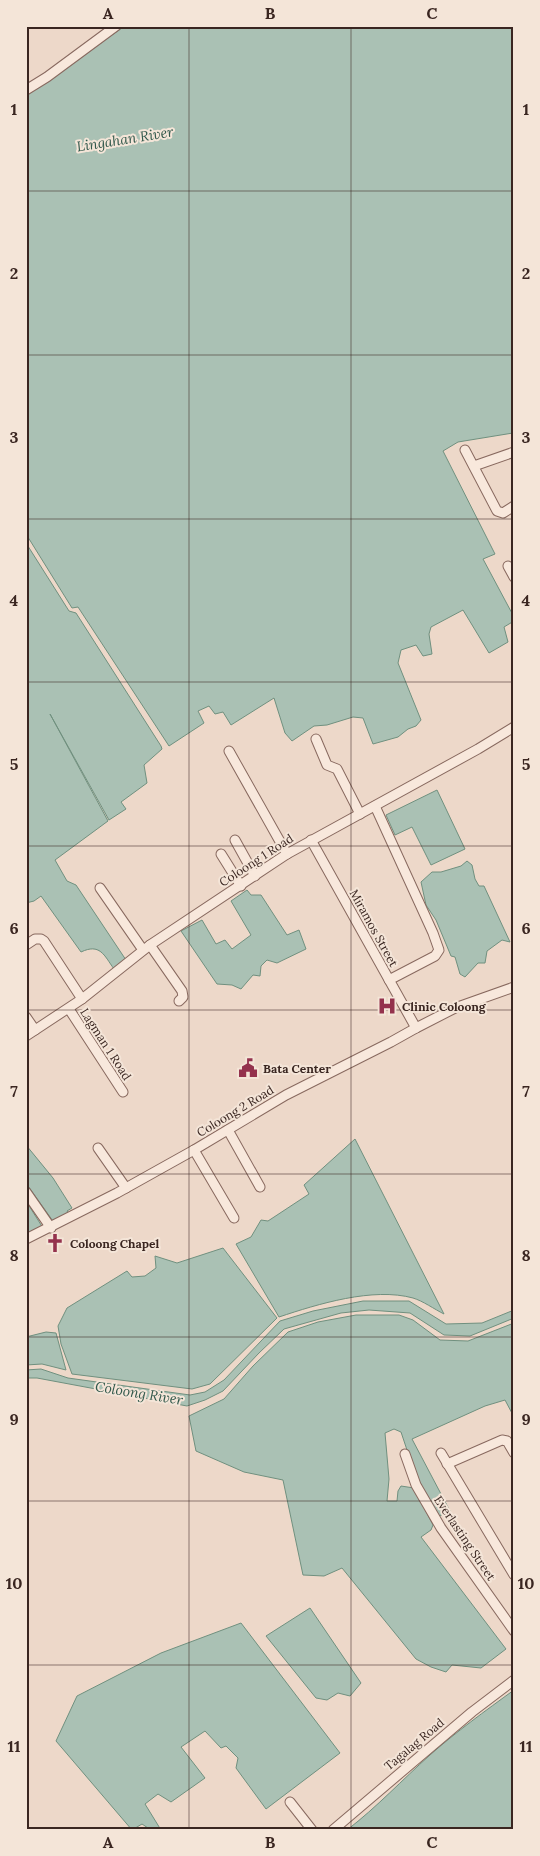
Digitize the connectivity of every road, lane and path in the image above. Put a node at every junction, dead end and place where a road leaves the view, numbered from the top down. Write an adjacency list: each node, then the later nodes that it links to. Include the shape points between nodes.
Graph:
1 (116, 26): 2 (street)
2 (26, 90)
3 (465, 450): 5 (street)
4 (514, 452): 5 (street)
5 (474, 466): 6 (street, via 497,511 504,513)
6 (514, 506)
7 (508, 566): 8 (street)
8 (514, 577)
9 (514, 727): 12 (street, Coloong 1 Road)
10 (316, 739): 13 (street, via 327,765 338,769)
11 (229, 751): 17 (street)
12 (375, 806): 13 (street, Coloong 1 Road); 23 (street, via 438,950 435,956)
13 (360, 814): 15 (street, Coloong 1 Road)
14 (235, 840): 18 (street)
15 (311, 840): 17 (street, Coloong 1 Road); 23 (street, Miramos Street)
16 (221, 854): 19 (street)
17 (287, 854): 18 (street, Coloong 1 Road)
18 (255, 876): 19 (street, Coloong 1 Road)
19 (241, 886): 22 (street, Coloong 1 Road)
20 (100, 888): 22 (street)
21 (26, 945): 25 (street, via 41,938)
22 (146, 947): 25 (street, Coloong 1 Road); 26 (street, via 182,991)
23 (389, 980): 29 (street, Miramos Street)
24 (514, 987): 29 (street, Coloong 2 Road, via 455,1008)
25 (82, 999): 27 (street, Coloong 1 Road)
26 (179, 1001)
27 (69, 1009): 30 (street, Coloong 1 Road); 32 (street, Lagman 1 Road)
28 (26, 1017): 30 (street)
29 (416, 1028): 33 (street, Coloong 2 Road, via 286,1095)
30 (35, 1030): 31 (street, Coloong 1 Road)
31 (26, 1036)
32 (123, 1092)
33 (228, 1130): 35 (street, Coloong 2 Road); 36 (street)
34 (98, 1148): 37 (street)
35 (194, 1150): 37 (street, Coloong 2 Road); 39 (street)
36 (260, 1187)
37 (126, 1188): 40 (street, Coloong 2 Road)
38 (26, 1192): 40 (street)
39 (234, 1218)
40 (51, 1228): 41 (street, Coloong 2 Road)
41 (26, 1239)
42 (441, 1452): 45 (street)
43 (514, 1453): 45 (street, via 507,1441 502,1440)
44 (405, 1454): 47 (street, Everlasting Street, via 416,1485 441,1528)
45 (447, 1464): 46 (street)
46 (514, 1575)
47 (514, 1631)
48 (514, 1680): 51 (street, Tagalag Road)
49 (290, 1802): 50 (street)
50 (312, 1830)
51 (333, 1830)

